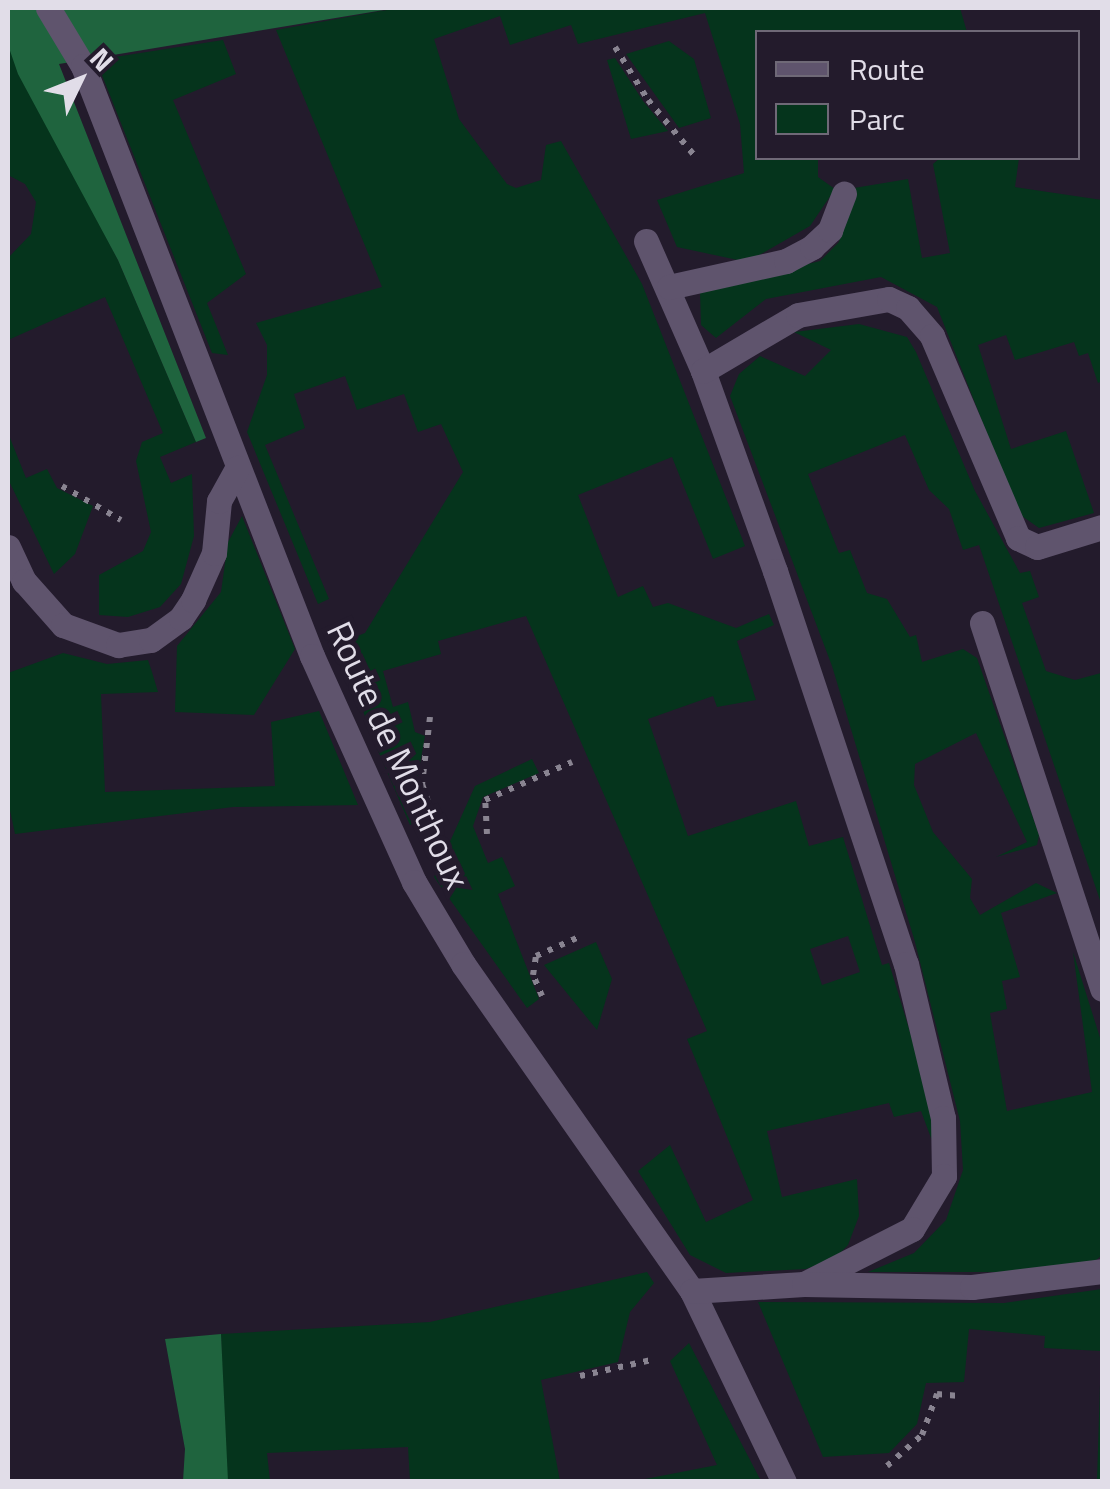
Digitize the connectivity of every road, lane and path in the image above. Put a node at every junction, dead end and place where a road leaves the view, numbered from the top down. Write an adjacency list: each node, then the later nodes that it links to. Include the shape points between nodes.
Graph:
1 (48, 8): 8 (street, Route de Monthoux, via 83,66)
2 (616, 47): 3 (path, via 648,100)
3 (694, 155)
4 (844, 194): 6 (street, via 830,230 786,261)
5 (646, 241): 6 (street)
6 (668, 286): 7 (street)
7 (703, 371): 11 (street, via 798,315 889,299 908,308 932,336 1018,538 1037,548); 22 (street, via 906,964 943,1118 944,1176 912,1229)
8 (237, 468): 12 (street, via 219,501 214,552 193,600 151,640 118,645 63,624 24,581); 23 (street, Route de Monthoux, via 414,882 463,964)
9 (62, 486): 10 (path)
10 (121, 520)
11 (1102, 527)
12 (8, 546)
13 (982, 623): 19 (street)
14 (430, 717): 16 (path, via 422,784)
15 (572, 762): 17 (path, via 485,800)
16 (438, 831)
17 (487, 834)
18 (579, 937): 20 (path, via 536,956 533,975)
19 (1102, 989)
20 (542, 996)
21 (1102, 1272): 22 (street, via 972,1287)
22 (804, 1284): 23 (street)
23 (692, 1291): 28 (street, Route de Monthoux)
24 (651, 1360): 25 (path)
25 (580, 1376)
26 (962, 1396): 27 (path, via 937,1394 922,1434)
27 (887, 1466)
28 (784, 1482)

